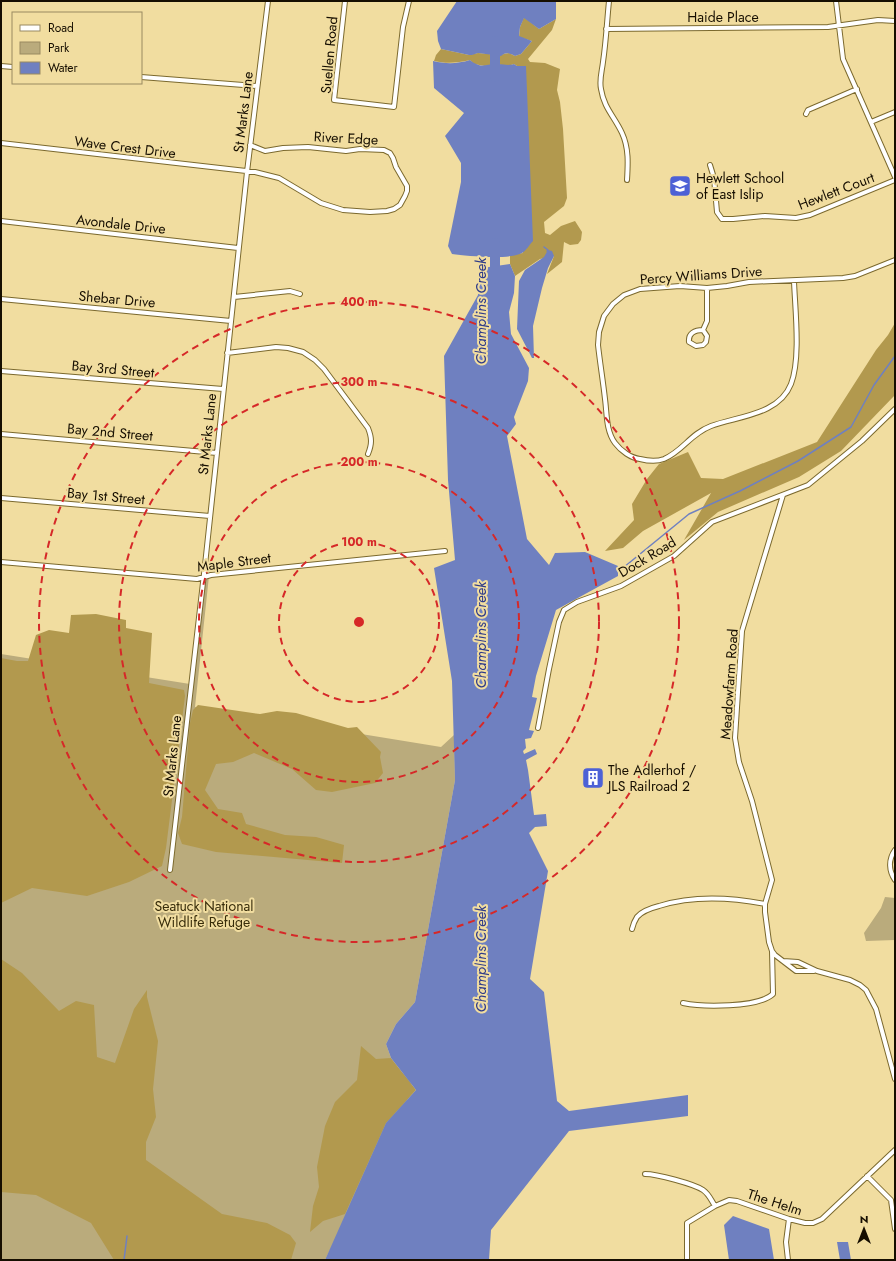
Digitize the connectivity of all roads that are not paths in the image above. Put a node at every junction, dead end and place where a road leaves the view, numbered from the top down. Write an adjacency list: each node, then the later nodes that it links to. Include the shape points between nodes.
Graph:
1 (268, 1): 12 (street, St Marks Lane)
2 (345, 1): 3 (street, Suellen Road, via 334,100 394,107 403,27)
3 (410, 1)
4 (609, 1): 8 (street)
5 (836, 1): 7 (street)
6 (895, 22): 7 (street, Haide Place, via 878,20)
7 (840, 25): 8 (street, Haide Place); 13 (street, via 843,59)
8 (606, 29): 22 (street, via 600,86 606,107 622,132 626,145)
9 (1, 66): 10 (street)
10 (12, 67)
11 (142, 77): 12 (street)
12 (257, 86): 18 (street, St Marks Lane)
13 (857, 89): 15 (street, via 808,110); 16 (street)
14 (895, 112): 16 (street)
15 (806, 114)
16 (871, 122): 21 (street)
17 (1, 143): 20 (street, Wave Crest Drive)
18 (250, 145): 20 (street, St Marks Lane); 20 (street, River Edge, via 265,151 308,147 346,151 384,150 393,158 407,190 400,205 394,209 370,212 343,210 321,203 279,178)
19 (710, 166): 23 (street, Hewlett Court, via 714,178 717,212 722,219 810,216)
20 (247, 172): 25 (street, St Marks Lane)
21 (895, 177)
22 (627, 180)
23 (895, 180)
24 (1, 221): 25 (street, Avondale Drive)
25 (238, 248): 30 (street, St Marks Lane)
26 (895, 260): 27 (street, Percy Williams Drive, via 855,276)
27 (794, 281): 28 (street, Percy Williams Drive, via 750,282); 28 (street, Percy Williams Drive, via 797,354 795,371 791,385 777,402 767,409 700,431 674,455 662,460 637,459 615,443 608,428 598,345 604,316 624,295 640,289 680,286)
28 (707, 288): 33 (street, via 707,321)
29 (300, 294): 30 (street, via 290,291)
30 (234, 297): 32 (street, St Marks Lane)
31 (1, 299): 32 (street, Shebar Drive)
32 (231, 321): 34 (street, St Marks Lane)
33 (703, 330): 33 (street, via 707,336 703,345 696,346 689,342 692,332)
34 (227, 353): 36 (street, St Marks Lane); 40 (street, via 276,347 303,352 315,360 368,428 372,438)
35 (1, 371): 36 (street, Bay 3rd Street)
36 (223, 389): 39 (street, St Marks Lane)
37 (895, 409): 41 (street, Dock Road, via 862,441 808,485)
38 (1, 434): 39 (street, Bay 2nd Street)
39 (216, 453): 43 (street, St Marks Lane)
40 (368, 454)
41 (783, 495): 47 (street, Dock Road, via 712,522 674,556 621,586 576,602 564,610 559,622); 51 (street, Meadowfarm Road, via 742,631 735,728 739,762 752,801 772,880)
42 (1, 498): 43 (street, Bay 1st Street)
43 (210, 516): 46 (street, St Marks Lane)
44 (445, 551): 46 (street, Maple Street)
45 (1, 562): 46 (street, Maple Street, via 197,579)
46 (203, 577): 49 (street, St Marks Lane)
47 (538, 728)
48 (895, 850): 50 (street, via 890,860 890,872)
49 (170, 870)
50 (895, 880)
51 (765, 904): 52 (street, via 712,897 676,901 641,914 636,918); 53 (street, Meadowfarm Road)
52 (632, 929)
53 (772, 950): 54 (street); 56 (street, Meadowfarm Road, via 773,994 769,997 752,1002 707,1006)
54 (783, 961): 55 (street, via 798,962); 55 (street, via 796,971)
55 (816, 971): 57 (street, via 850,980 866,990 876,1009)
56 (683, 1003)
57 (895, 1079)
58 (895, 1150): 60 (street, The Helm)
59 (645, 1174): 61 (street, via 660,1175 701,1189)
60 (867, 1176): 62 (street, The Helm, via 822,1220 805,1223); 63 (street, via 891,1200)
61 (714, 1206): 62 (street, The Helm, via 726,1201 737,1201); 64 (street, The Helm, via 687,1223)
62 (789, 1219): 65 (street, via 786,1242)
63 (895, 1229)
64 (687, 1260)
65 (788, 1260)

